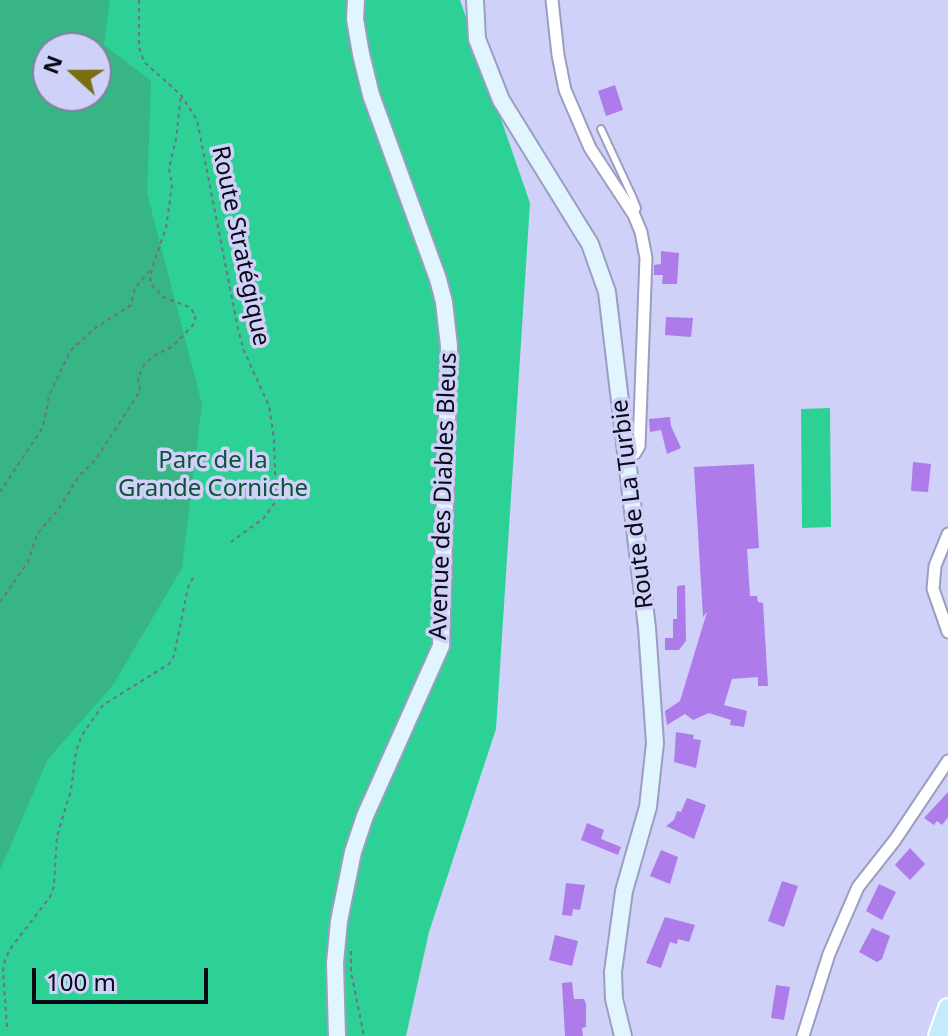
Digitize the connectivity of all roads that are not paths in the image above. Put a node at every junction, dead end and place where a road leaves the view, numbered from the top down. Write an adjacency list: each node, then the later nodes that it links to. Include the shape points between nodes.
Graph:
1 (356, 0): 11 (main road, Avenue des Diables Bleus, via 371,95 438,279 449,346 441,646 353,852 335,963)
2 (475, 0): 6 (main road, Route de La Turbie, via 477,39 501,100 601,270)
3 (552, 0): 5 (street, via 565,90 590,148)
4 (601, 129): 5 (lane, via 637,208)
5 (634, 215): 6 (street, via 646,258 646,289 639,446)
6 (627, 456): 12 (main road, Route de La Turbie, via 655,743 648,807 627,877 614,960 614,999)
7 (948, 534): 8 (street, via 935,566 933,589)
8 (948, 632)
9 (948, 761): 13 (street, via 858,887 829,954)
10 (948, 1008): 14 (main road)
11 (337, 1036)
12 (623, 1036)
13 (803, 1036)
14 (938, 1036)

